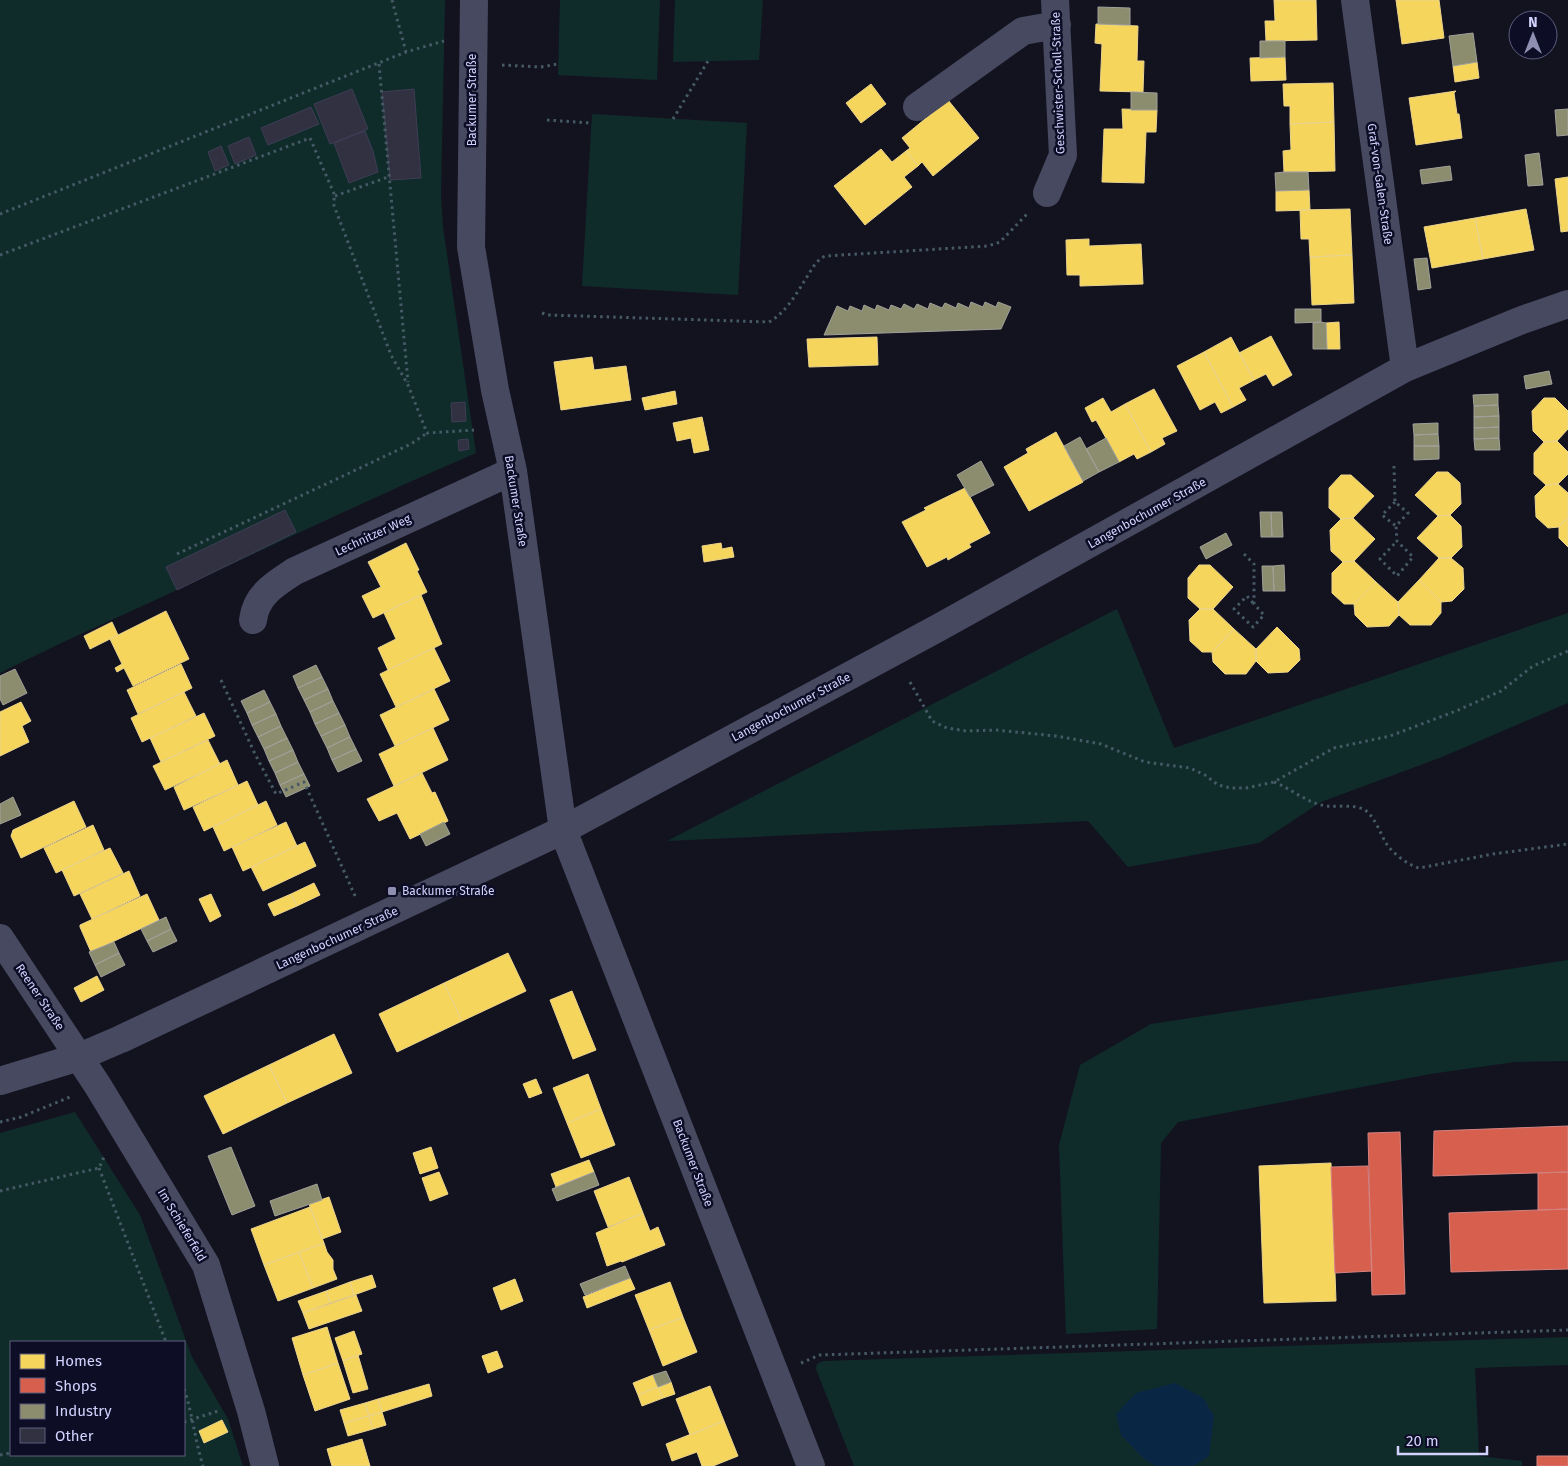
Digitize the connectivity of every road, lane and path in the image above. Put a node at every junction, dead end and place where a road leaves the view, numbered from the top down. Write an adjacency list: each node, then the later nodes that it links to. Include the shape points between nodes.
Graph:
1 (392, 0): 6 (path)
2 (474, 0): 8 (street, Backumer Straße)
3 (1355, 0): 22 (street, Graf-von-Galen-Straße)
4 (1056, 12): 11 (street, via 1023,31); 16 (street, Geschwister-Scholl-Straße, via 1063,155)
5 (446, 40): 6 (path)
6 (406, 52): 9 (path)
7 (708, 61): 12 (path)
8 (473, 63): 10 (path, via 541,67); 27 (street, Backumer Straße, via 471,247 495,390)
9 (379, 64): 15 (path); 18 (path)
10 (558, 64)
11 (917, 107)
12 (673, 119)
13 (547, 120): 14 (path)
14 (591, 123)
15 (388, 176): 17 (path); 23 (path)
16 (1047, 193): 21 (path, via 1000,242 988,246 825,256 818,260 799,289 769,322)
17 (335, 196): 19 (path, via 310,138); 23 (path, via 333,203 388,346)
18 (0, 214)
19 (0, 255)
20 (1568, 304): 22 (street, Langenbochumer Straße)
21 (542, 313)
22 (1405, 368): 39 (street, Langenbochumer Straße, via 938,628)
23 (408, 385): 25 (path)
24 (467, 430): 25 (path)
25 (427, 433): 31 (path, via 411,444)
26 (1394, 466): 28 (path)
27 (513, 471): 34 (street, Lechnitzer Weg, via 274,584 255,610); 39 (street, Backumer Straße)
28 (1395, 502): 29 (path, via 1408,513); 29 (path, via 1382,515)
29 (1396, 526): 30 (path)
30 (1397, 541): 30 (path, via 1413,557 1397,576 1380,558)
31 (177, 554)
32 (1244, 554): 33 (path, via 1254,564)
33 (1254, 604): 33 (path, via 1264,615 1253,627 1234,609 1247,596)
34 (253, 620)
35 (1568, 651): 38 (path, via 1533,666 1501,691 1390,736 1334,748)
36 (222, 680): 41 (path, via 276,794 304,782)
37 (910, 682): 38 (path, via 932,721 947,728 1056,736 1101,744 1144,762 1190,768 1230,788)
38 (1274, 782): 40 (path, via 1326,806 1365,810 1387,845 1419,868)
39 (563, 830): 41 (street, Langenbochumer Straße); 52 (street, Backumer Straße)
40 (1568, 844)
41 (368, 923): 43 (street, Langenbochumer Straße)
42 (0, 938): 43 (street, Reener Straße)
43 (79, 1057): 44 (street, Langenbochumer Straße); 45 (street, Im Schieferfeld)
44 (0, 1080)
45 (98, 1086): 46 (path, via 21,1117); 47 (street, Im Schieferfeld)
46 (0, 1122)
47 (120, 1122): 48 (path); 54 (street, Im Schieferfeld, via 206,1265)
48 (99, 1168): 49 (path); 51 (path)
49 (0, 1191)
50 (1568, 1330): 52 (path, via 820,1355)
51 (166, 1341)
52 (774, 1374): 59 (street, Backumer Straße)
53 (185, 1392): 55 (path)
54 (248, 1401): 55 (path); 58 (street, Im Schieferfeld)
55 (193, 1420): 56 (path); 57 (path)
56 (185, 1422)
57 (203, 1466)
58 (265, 1466)
59 (811, 1466)

